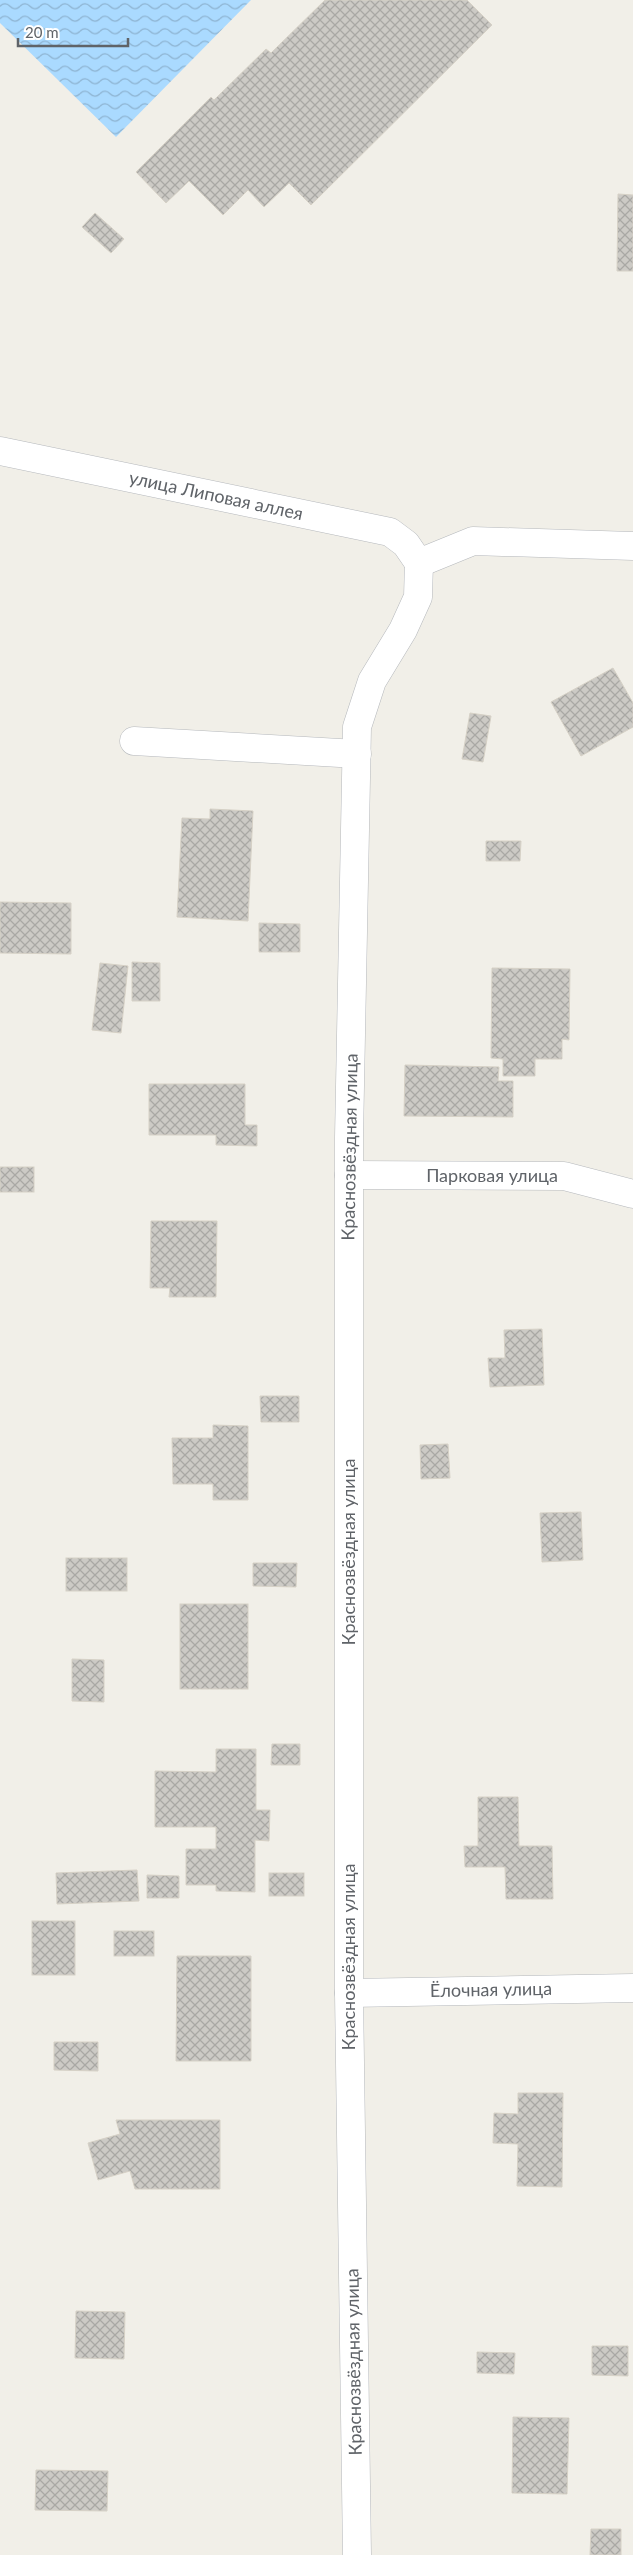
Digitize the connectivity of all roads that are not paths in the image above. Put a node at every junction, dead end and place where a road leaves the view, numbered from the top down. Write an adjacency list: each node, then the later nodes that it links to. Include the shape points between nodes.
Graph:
1 (0, 451): 3 (street, улица Липовая аллея, via 390,532 406,544)
2 (633, 546): 3 (street, via 473,541)
3 (419, 563): 5 (street, Краснозвёздная улица, via 418,597 403,630 372,681 358,727)
4 (134, 741): 5 (street)
5 (357, 754): 6 (street, Краснозвёздная улица)
6 (349, 1175): 7 (street, Парковая улица, via 564,1176); 9 (street, Краснозвёздная улица)
7 (633, 1194)
8 (633, 1988): 9 (street, Ёлочная улица)
9 (349, 1993): 10 (street, Краснозвёздная улица)
10 (357, 2555)

